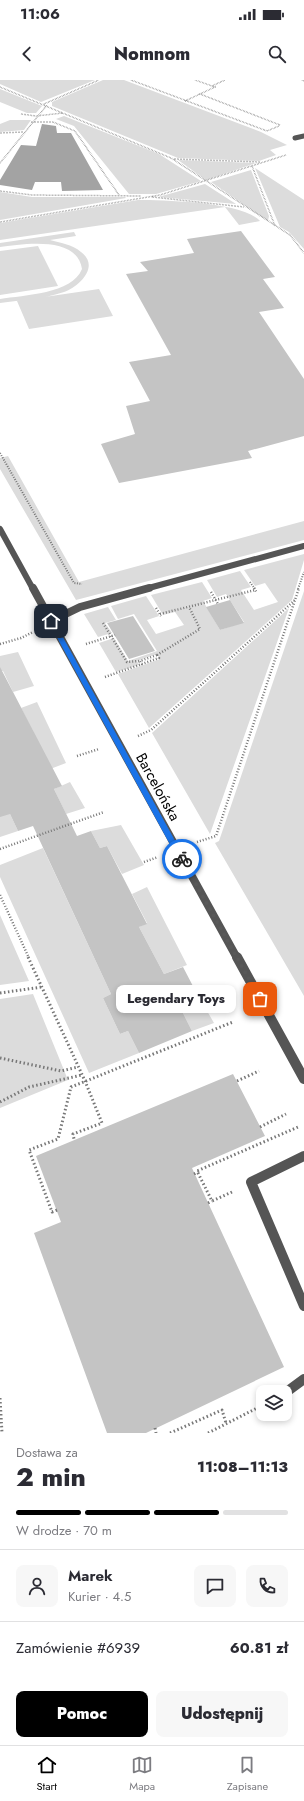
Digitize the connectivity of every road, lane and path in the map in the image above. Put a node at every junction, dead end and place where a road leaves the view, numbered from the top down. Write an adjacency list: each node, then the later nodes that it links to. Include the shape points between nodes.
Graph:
1 (99, 80): 9 (path)
2 (131, 80): 8 (path)
3 (195, 80): 5 (path)
4 (225, 80): 5 (path)
5 (211, 86): 7 (path, via 215,88)
6 (0, 87): 9 (path)
7 (200, 94): 8 (path); 18 (path)
8 (185, 100): 14 (path)
9 (45, 104): 10 (path); 12 (path)
10 (66, 113): 13 (path); 25 (path)
11 (21, 114): 12 (path)
12 (36, 116): 13 (path); 16 (path)
13 (48, 116): 17 (path)
14 (230, 117): 15 (path); 18 (path, via 267,131)
15 (226, 119)
16 (32, 122): 17 (path); 20 (path)
17 (53, 122): 31 (path, via 75,131)
18 (281, 125): 19 (path)
19 (286, 127)
20 (24, 132): 21 (path); 26 (path)
21 (0, 133)
22 (304, 136): 23 (street)
23 (295, 138)
24 (290, 154): 27 (path)
25 (173, 159): 27 (path); 29 (path)
26 (0, 163)
27 (263, 163): 28 (path)
28 (252, 166): 29 (path); 35 (path)
29 (207, 181): 32 (path); 33 (path)
30 (0, 191): 31 (path, via 32,195)
31 (119, 196): 32 (path)
32 (146, 197): 33 (path); 34 (path)
33 (245, 207): 35 (path)
34 (0, 222)
35 (275, 226): 36 (path, via 290,235)
36 (304, 253)
37 (0, 453): 41 (path, via 74,583)
38 (0, 529): 46 (street, Barcelońska)
39 (304, 546): 46 (street, via 80,607)
40 (304, 572): 43 (path)
41 (89, 585)
42 (255, 590): 44 (path)
43 (296, 600): 57 (path, via 151,730); 61 (path, via 216,836)
44 (189, 607): 45 (path); 53 (path, via 200,629)
45 (160, 614)
46 (51, 621): 73 (street, Barcelońska)
47 (104, 621): 50 (path, via 102,623)
48 (34, 631): 51 (path)
49 (115, 635): 50 (path)
50 (110, 636): 52 (path); 54 (path, via 127,662)
51 (0, 644)
52 (78, 646)
53 (157, 656): 54 (path); 55 (path, via 159,658)
54 (140, 661): 55 (path)
55 (142, 664): 56 (path)
56 (103, 677)
57 (137, 736)
58 (105, 747): 59 (path)
59 (78, 756)
60 (104, 812): 62 (path)
61 (190, 845)
62 (0, 849)
63 (164, 855): 64 (path)
64 (144, 862)
65 (0, 895): 66 (path)
66 (42, 987): 67 (path); 70 (path)
67 (0, 993)
68 (233, 1022): 74 (path)
69 (0, 1058): 70 (path, via 61,1071)
70 (78, 1067): 72 (path)
71 (258, 1071): 75 (path)
72 (82, 1076): 74 (path); 76 (path, via 37,1084 16,1091)
73 (304, 1079)
74 (85, 1081): 80 (path, via 102,1123 72,1134); 85 (path, via 71,1087 58,1139 29,1150 52,1212)
75 (237, 1081)
76 (0, 1102)
77 (286, 1114): 78 (path)
78 (260, 1127)
79 (298, 1127): 83 (path, via 197,1171)
80 (74, 1139)
81 (304, 1156): 86 (street, via 251,1182)
82 (218, 1198): 83 (path)
83 (212, 1201): 84 (path)
84 (208, 1203)
85 (57, 1210)
86 (304, 1306)
87 (304, 1379): 88 (street)
88 (292, 1388)
89 (0, 1398): 92 (path)
90 (256, 1408): 91 (path)
91 (226, 1423): 93 (path, via 222,1410); 94 (path)
92 (2, 1433)
93 (170, 1433)
94 (208, 1433)

